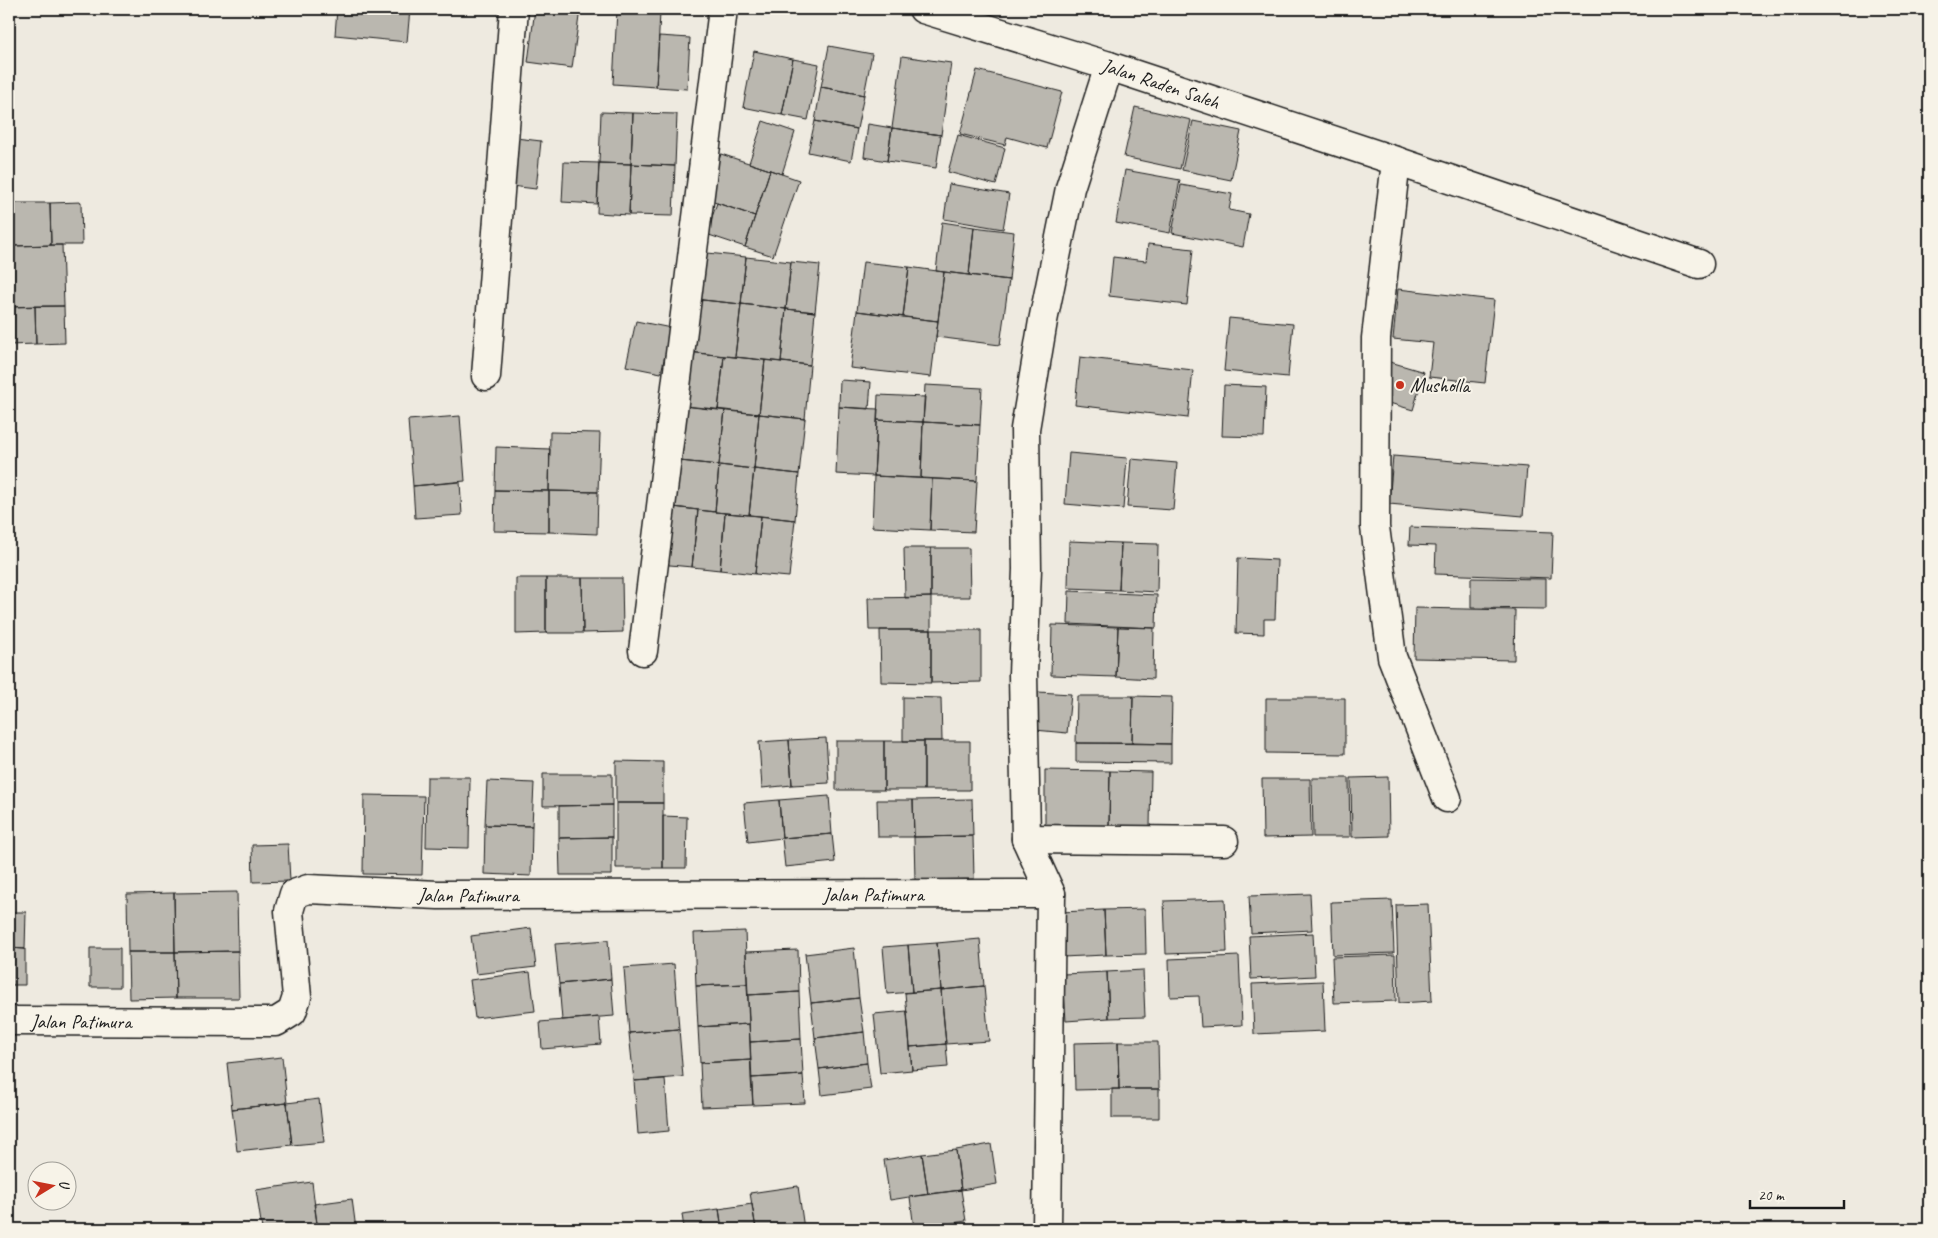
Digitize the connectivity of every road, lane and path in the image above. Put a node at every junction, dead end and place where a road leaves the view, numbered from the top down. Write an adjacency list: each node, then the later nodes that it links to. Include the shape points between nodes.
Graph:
1 (514, 9): 7 (street)
2 (723, 9): 8 (street)
3 (923, 9): 4 (street, Jalan Raden Saleh)
4 (1109, 66): 5 (street, Jalan Raden Saleh); 10 (street, via 1070,188 1025,429 1027,569 1023,674)
5 (1396, 161): 6 (street, Jalan Raden Saleh); 9 (street, via 1376,338 1375,527 1392,657)
6 (1699, 264)
7 (486, 376)
8 (643, 651)
9 (1447, 798)
10 (1026, 839): 11 (street); 12 (street)
11 (1224, 841)
12 (1052, 894): 13 (street, Jalan Patimura, via 438,895 308,889 294,894 289,911 298,997 292,1012 276,1022); 14 (street)
13 (9, 1020)
14 (1047, 1229)

